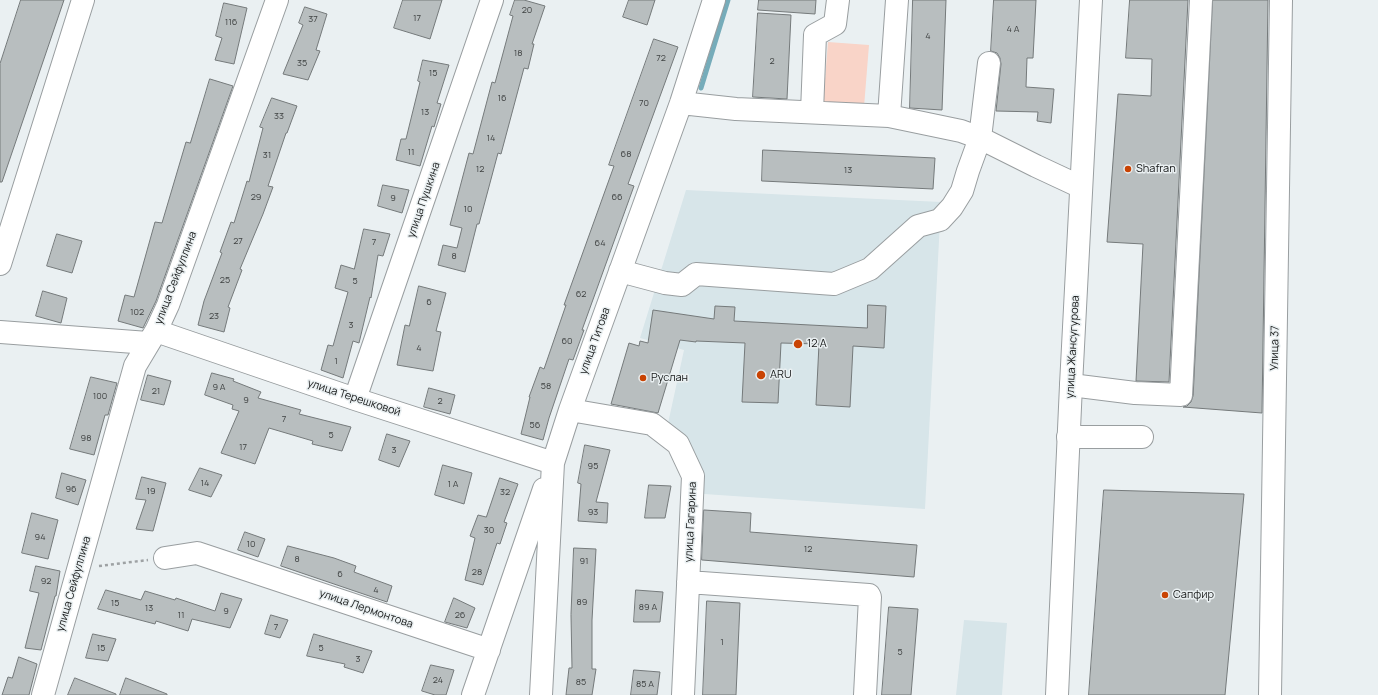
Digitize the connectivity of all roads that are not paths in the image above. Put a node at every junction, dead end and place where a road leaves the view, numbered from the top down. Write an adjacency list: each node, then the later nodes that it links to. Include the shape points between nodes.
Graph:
1 (83, 0): 16 (street)
2 (277, 0): 19 (street, улица Сейфуллина, via 168,305)
3 (492, 0): 21 (street, улица Пушкина)
4 (714, 0): 11 (street, улица Титова)
5 (838, 0): 12 (street, via 835,24 815,35)
6 (897, 0): 13 (street)
7 (1091, 0): 15 (street, улица Жансугурова)
8 (1201, 0): 20 (street, via 1181,395 1135,393)
9 (1281, 0): 35 (street, Улица 37)
10 (989, 63): 14 (street)
11 (681, 103): 12 (street, via 736,109); 17 (street, улица Титова)
12 (812, 112): 13 (street)
13 (889, 116): 14 (street, via 961,130)
14 (980, 138): 15 (street); 17 (street, via 962,191 940,220 918,226 870,269 834,284 696,274 682,285)
15 (1082, 187): 20 (street, улица Жансугурова)
16 (0, 264)
17 (620, 271): 22 (street, улица Титова)
18 (0, 332): 19 (street, улица Терешковой)
19 (152, 336): 21 (street, улица Терешковой); 29 (street, улица Сейфуллина, via 135,366)
20 (1071, 385): 23 (street, улица Жансугурова)
21 (355, 399): 25 (street, улица Терешковой)
22 (570, 410): 25 (street, улица Титова); 27 (street, улица Гагарина, via 652,424 678,444 693,476)
23 (1068, 437): 24 (street); 34 (street, улица Жансугурова)
24 (1142, 437)
25 (553, 463): 28 (street); 31 (street, улица Титова)
26 (165, 558): 28 (street, улица Лермонтова, via 197,553)
27 (688, 582): 32 (street, улица Гагарина); 33 (street, via 869,595)
28 (489, 650): 30 (street)
29 (43, 695)
30 (473, 695)
31 (541, 695)
32 (683, 695)
33 (865, 695)
34 (1057, 695)
35 (1270, 695)

